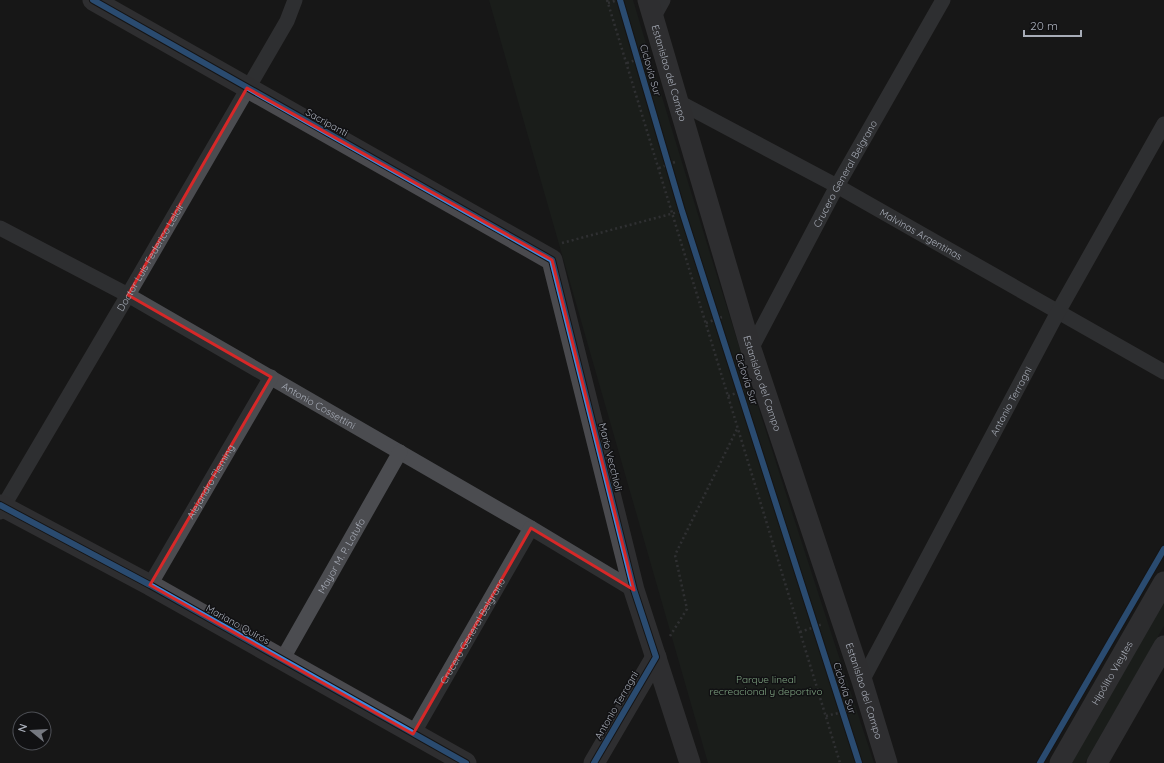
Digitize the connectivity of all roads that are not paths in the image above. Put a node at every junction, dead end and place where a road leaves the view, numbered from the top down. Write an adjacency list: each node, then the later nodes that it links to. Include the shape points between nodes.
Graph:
1 (93, 0): 5 (street, Sacripanti)
2 (295, 0): 5 (street, Doctor Luis Federico Leloir, via 287,21)
3 (943, 0): 8 (street, Crucero General Belgrano)
4 (654, 6): 6 (street, Estanislao del Campo)
5 (247, 88): 10 (street, Sacripanti); 11 (street, Doctor Luis Federico Leloir)
6 (676, 101): 8 (street, Malvinas Argentinas); 13 (street, Estanislao del Campo)
7 (1164, 124): 12 (street, Antonio Terragni)
8 (837, 186): 12 (street, Malvinas Argentinas); 13 (street, Crucero General Belgrano)
9 (0, 228): 11 (street, Antonio Cossettini)
10 (553, 252): 21 (street, Mario Vecchioli)
11 (128, 296): 15 (street, Antonio Cossettini); 17 (street, Doctor Luis Federico Leloir)
12 (1058, 312): 14 (street, Malvinas Argentinas); 25 (street, Antonio Terragni)
13 (751, 349): 25 (street, Estanislao del Campo)
14 (1164, 372)
15 (270, 377): 16 (street, Antonio Cossettini); 20 (street, Alejandro Fleming)
16 (400, 452): 18 (street, Antonio Cossettini); 24 (street, Mayor M. P. Lotufo)
17 (1, 508): 20 (street, Mariano Quirós)
18 (532, 528): 21 (street, Antonio Cossettini); 26 (street, Crucero General Belgrano)
19 (1164, 582): 31 (street, Hipólito Vieytes)
20 (150, 585): 24 (street, Mariano Quirós)
21 (634, 590): 23 (street, Mario Vecchioli)
22 (1164, 646): 32 (street)
23 (656, 657): 28 (street, Antonio Terragni); 29 (street, Mario Vecchioli)
24 (282, 660): 26 (street, Mariano Quirós)
25 (862, 681): 30 (street, Estanislao del Campo)
26 (413, 734): 27 (street, Mariano Quirós)
27 (466, 763)
28 (594, 763)
29 (690, 763)
30 (888, 763)
31 (1060, 763)
32 (1097, 763)

